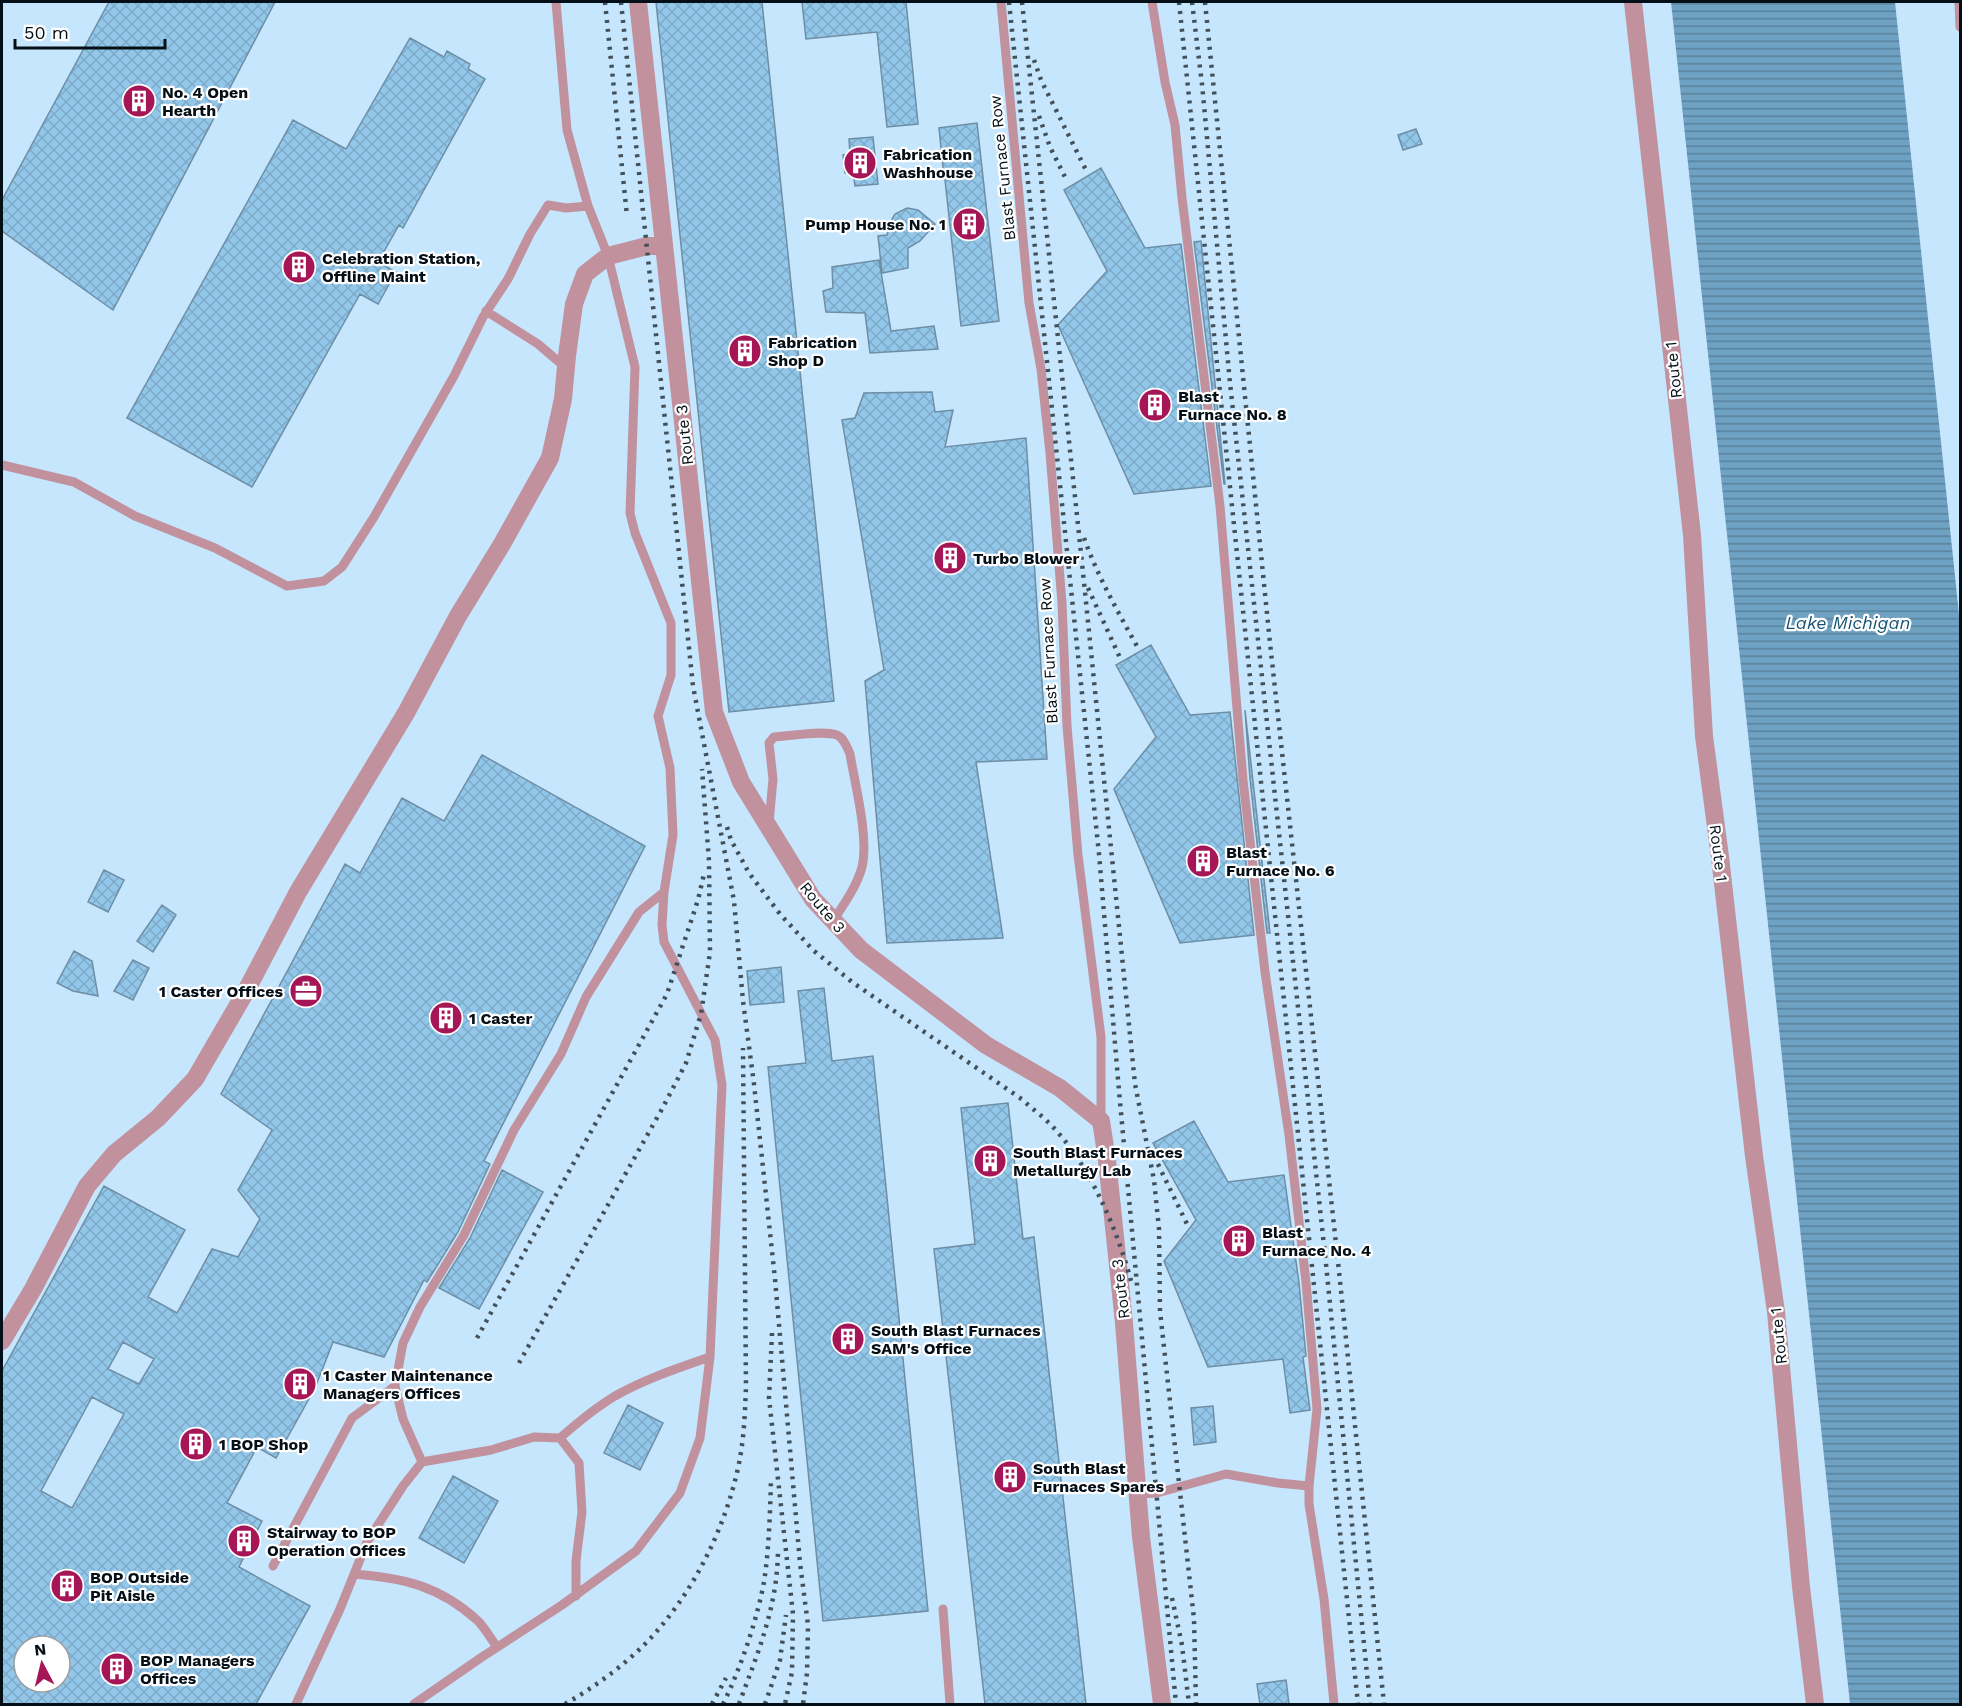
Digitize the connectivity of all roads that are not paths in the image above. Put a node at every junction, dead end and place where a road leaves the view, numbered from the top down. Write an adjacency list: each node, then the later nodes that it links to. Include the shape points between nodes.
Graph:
1 (556, 2): 8 (lane, via 567,130)
2 (638, 2): 9 (street, Route 3)
3 (1001, 2): 17 (lane, Blast Furnace Row, via 1029,303 1050,453 1078,855 1101,1037)
4 (1152, 2): 23 (lane, via 1175,125 1220,506 1265,972 1306,1282 1317,1409)
5 (1634, 2): 35 (street, Route 1, via 1692,535 1704,736 1776,1312)
6 (1959, 2): 7 (lane)
7 (1960, 27)
8 (588, 206): 10 (lane); 11 (lane, via 548,205)
9 (664, 246): 10 (street); 14 (street, Route 3, via 714,712 741,782)
10 (608, 256): 12 (street, via 585,274 574,304); 15 (lane, via 635,367 630,513 671,623 671,675 658,716 670,768 673,835)
11 (486, 311): 12 (lane, via 538,344); 13 (lane, via 374,517 342,567 324,581 286,586 215,548 135,516 74,482)
12 (566, 368): 18 (street, via 550,458 406,713 298,892 245,993 195,1079 158,1118 114,1154 87,1186)
13 (2, 465)
14 (768, 828): 16 (street, Route 3, via 813,899); 16 (lane, via 773,779 769,743 774,737 837,735 850,754 865,848 852,892)
15 (664, 892): 19 (lane, via 664,942 715,1040 722,1085); 20 (lane, via 639,912 586,997 561,1054 514,1130 464,1235 420,1307 403,1343)
16 (833, 921): 17 (street, Route 3, via 861,950 986,1045 1060,1088)
17 (1101, 1120): 24 (street, Route 3, via 1124,1323)
18 (2, 1341)
19 (710, 1357): 21 (lane, via 653,1377 615,1396); 27 (lane, via 700,1438 680,1493 636,1551)
20 (395, 1386): 22 (lane); 25 (lane, via 352,1418)
21 (560, 1438): 22 (lane, via 534,1437 491,1450); 27 (lane, via 579,1463 582,1512)
22 (422, 1462): 26 (lane, via 367,1542)
23 (1309, 1486): 24 (lane, via 1226,1474 1157,1493); 34 (lane)
24 (1137, 1494): 33 (street, Route 3)
25 (273, 1566)
26 (354, 1574): 29 (lane, via 416,1583 442,1594 478,1622); 30 (lane)
27 (576, 1596): 29 (lane)
28 (943, 1609): 32 (lane)
29 (497, 1647): 31 (lane)
30 (296, 1704)
31 (414, 1704)
32 (950, 1704)
33 (1162, 1704)
34 (1334, 1704)
35 (1815, 1704)

